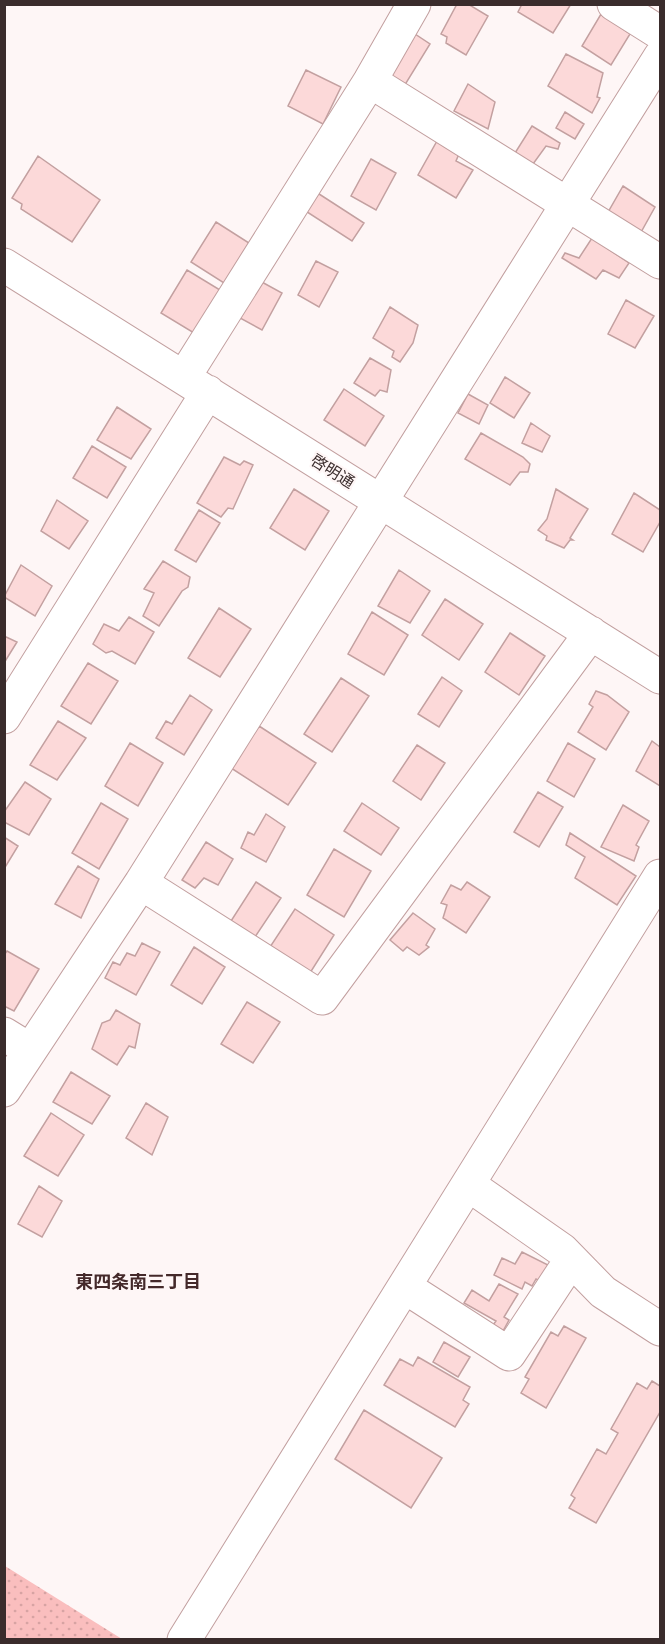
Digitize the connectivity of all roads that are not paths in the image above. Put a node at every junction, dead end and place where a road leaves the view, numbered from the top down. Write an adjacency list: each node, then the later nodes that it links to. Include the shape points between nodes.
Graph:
1 (414, 4): 5 (street)
2 (615, 4): 3 (street)
3 (660, 33)
4 (660, 57): 6 (street)
5 (370, 81): 6 (street); 9 (street)
6 (570, 205): 7 (street); 10 (street)
7 (660, 262)
8 (8, 275): 9 (street, 啓明通)
9 (196, 385): 10 (street, 啓明通); 13 (street)
10 (381, 502): 11 (street, 啓明通); 15 (street)
11 (591, 633): 12 (street, 啓明通); 15 (street, via 322,998)
12 (660, 677)
13 (4, 717)
14 (660, 876): 18 (street)
15 (141, 883): 16 (street)
16 (17, 1042): 17 (street)
17 (4, 1090)
18 (469, 1185): 19 (street); 20 (street)
19 (571, 1260): 20 (street, via 509,1354); 21 (street, via 603,1292)
20 (405, 1287): 22 (street)
21 (660, 1329)
22 (184, 1640)

